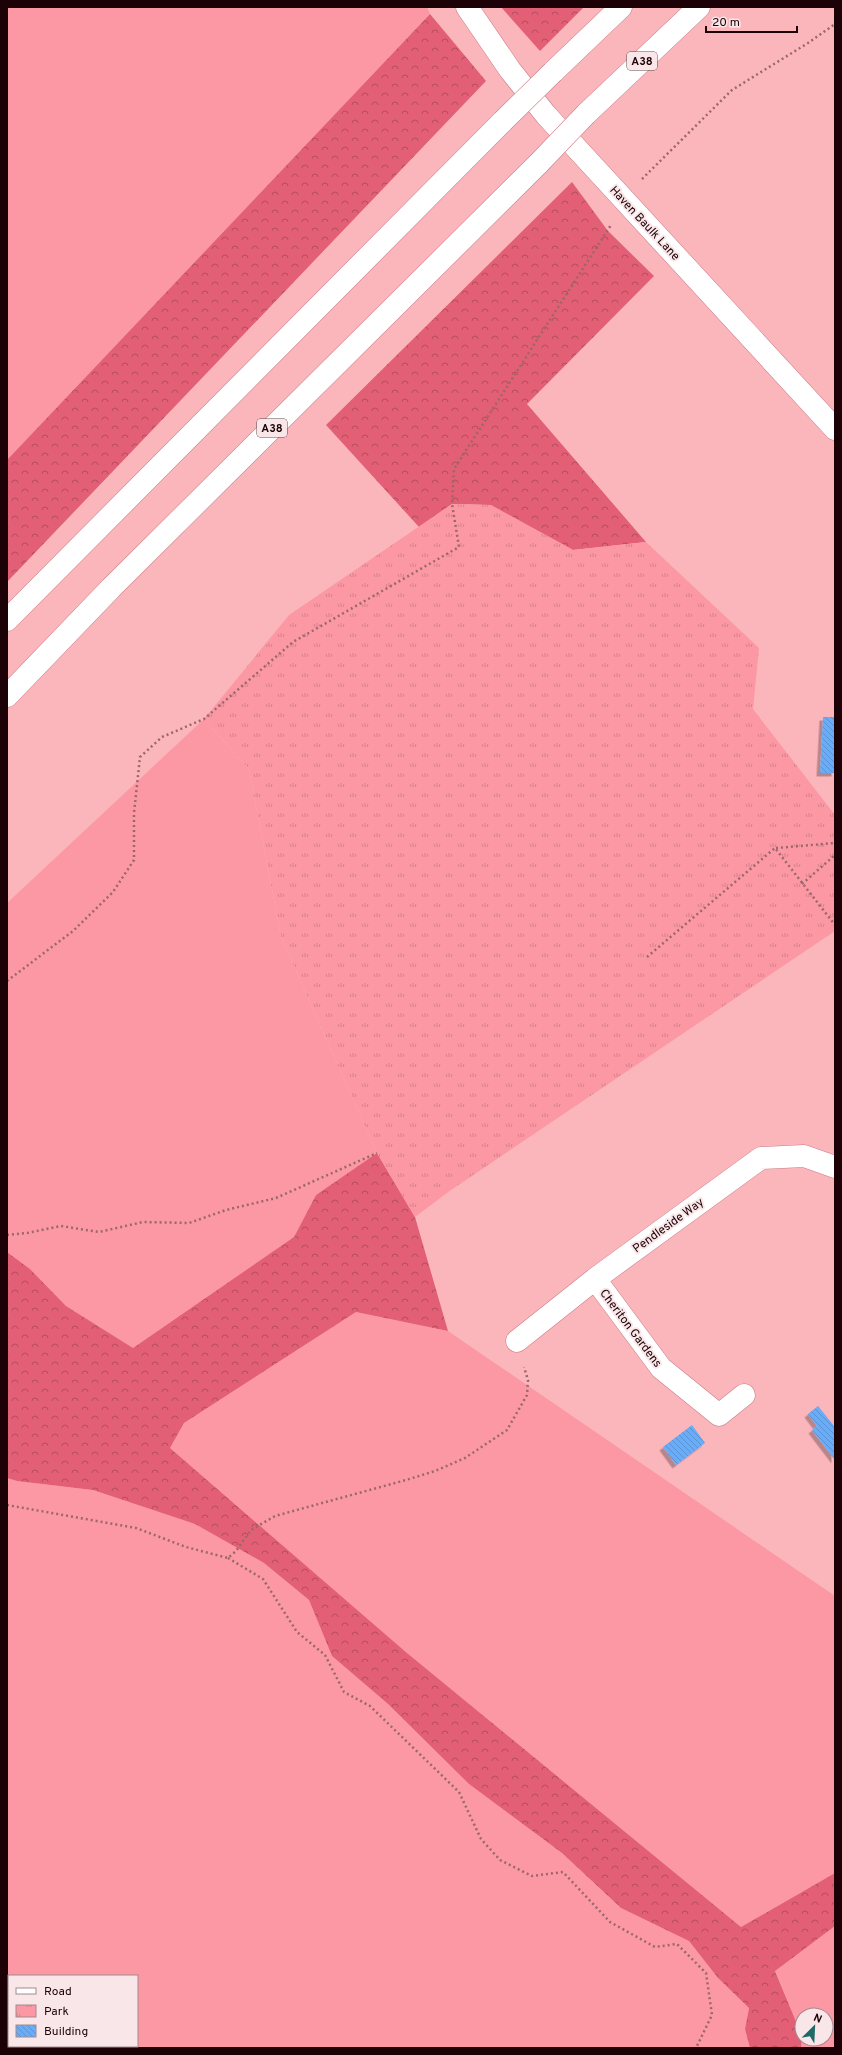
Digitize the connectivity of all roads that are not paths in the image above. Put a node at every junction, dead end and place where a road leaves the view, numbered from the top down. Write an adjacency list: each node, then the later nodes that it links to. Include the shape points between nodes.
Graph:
1 (467, 7): 4 (main road, Haven Baulk Lane, via 510,70 546,115)
2 (622, 7): 5 (main road, bridge, via 503,121)
3 (699, 7): 6 (main road, A38, bridge, via 586,114 111,588)
4 (835, 429)
5 (7, 620)
6 (7, 696)
7 (835, 1167): 8 (main road, Pendleside Way, via 804,1156 761,1158)
8 (595, 1279): 9 (main road, Pendleside Way); 10 (main road, Cheriton Gardens, via 661,1368 719,1415)
9 (517, 1341)
10 (744, 1395)

